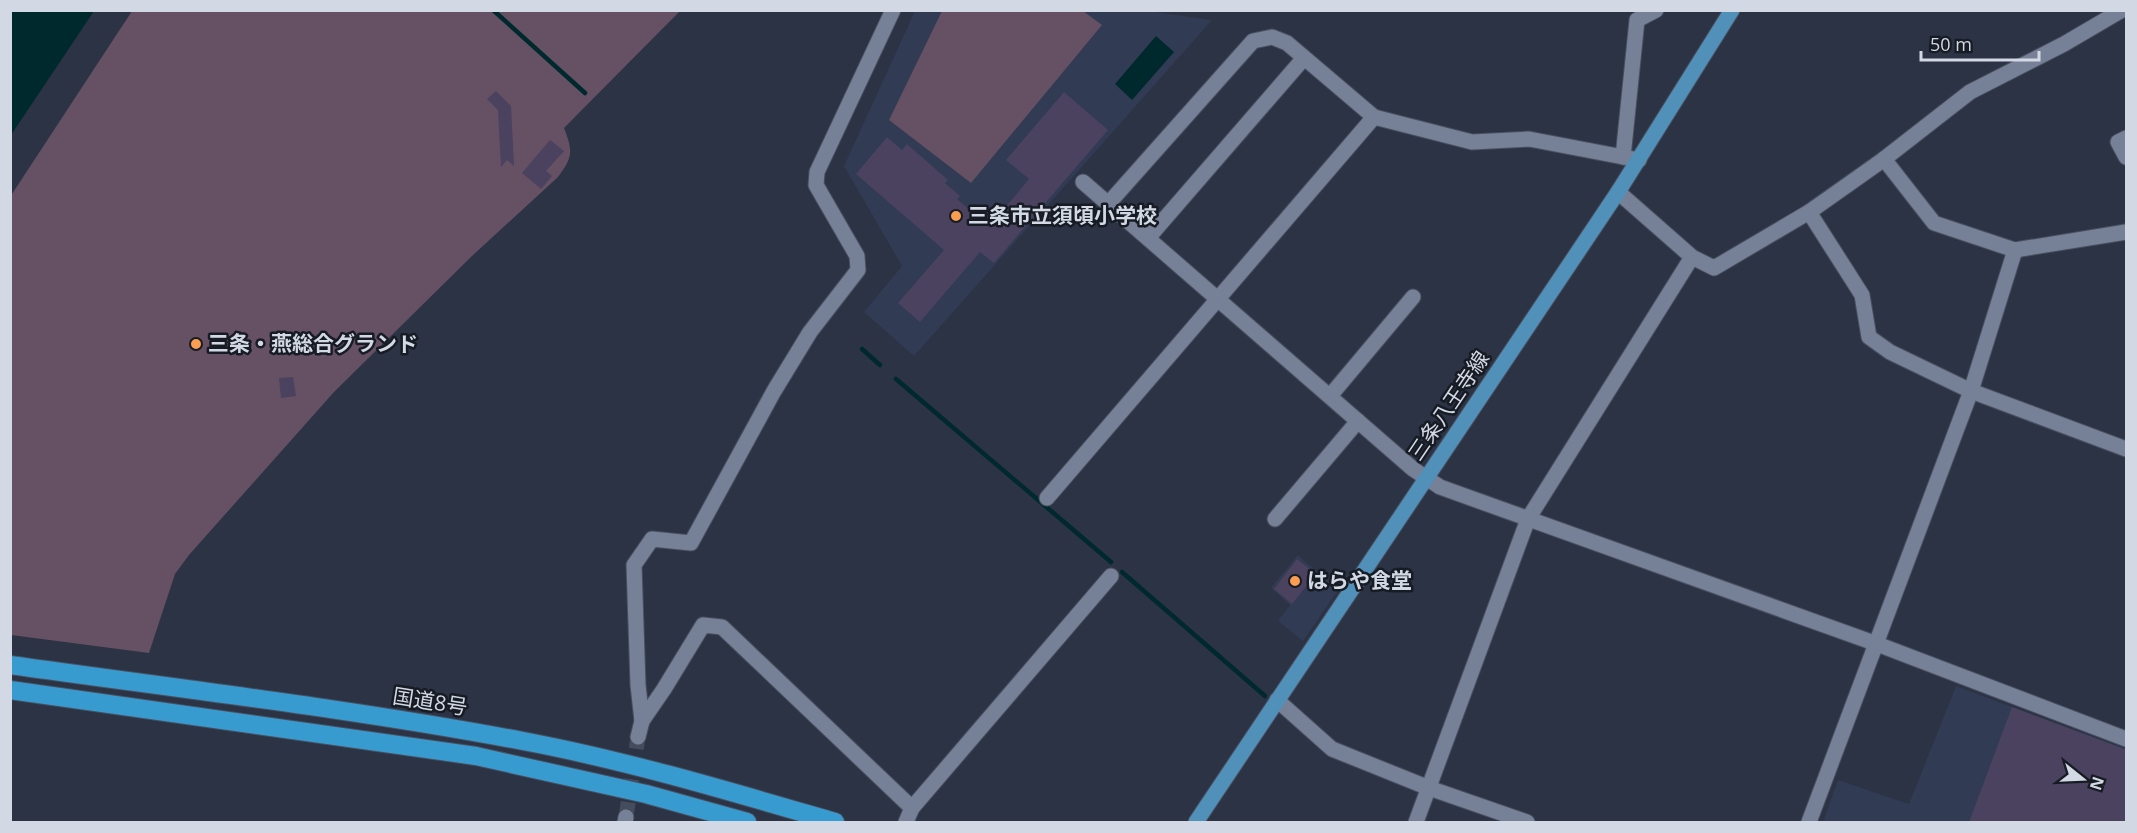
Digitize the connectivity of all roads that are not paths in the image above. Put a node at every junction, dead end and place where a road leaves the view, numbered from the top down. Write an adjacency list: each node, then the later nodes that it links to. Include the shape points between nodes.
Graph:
1 (893, 10): 35 (street, via 816,172 816,185 857,256 858,270 810,332 691,543 652,539 634,565)
2 (1656, 10): 8 (street, via 1637,20)
3 (1732, 10): 11 (main road, 三条八王寺線)
4 (2121, 10): 10 (street, via 1970,92)
5 (1304, 58): 6 (street); 14 (street, via 1287,43 1272,37 1252,41); 17 (street)
6 (1374, 117): 8 (street, via 1472,142 1529,138); 21 (street)
7 (2127, 138): 9 (street, via 2118,142)
8 (1623, 157): 11 (street)
9 (2127, 157)
10 (1884, 159): 15 (street); 18 (street, via 1934,224)
11 (1639, 160): 13 (main road, 三条八王寺線)
12 (1083, 182): 14 (street)
13 (1618, 192): 19 (street); 26 (main road, 三条八王寺線)
14 (1108, 204): 17 (street)
15 (1809, 212): 19 (street, via 1714,268); 22 (street, via 1862,295 1869,337 1890,352)
16 (2127, 232): 18 (street)
17 (1148, 238): 21 (street)
18 (2015, 250): 22 (street)
19 (1692, 257): 29 (street)
20 (1413, 297): 23 (street)
21 (1217, 298): 23 (street); 27 (street)
22 (1971, 391): 25 (street); 31 (street)
23 (1330, 396): 24 (street)
24 (1358, 421): 26 (street); 28 (street)
25 (2127, 449)
26 (1426, 478): 29 (street, via 1440,487); 34 (main road, 三条八王寺線)
27 (1047, 498)
28 (1275, 519)
29 (1528, 519): 31 (street); 38 (street)
30 (1111, 576): 39 (street)
31 (1876, 644): 37 (street); 45 (street)
32 (10, 665): 41 (highway, 国道8号, via 432,724 653,770)
33 (10, 690): 40 (highway, via 476,756 646,794)
34 (1276, 700): 38 (street, via 1332,748); 42 (main road, 三条八王寺線)
35 (642, 721): 36 (street); 39 (street, via 703,625 722,627)
36 (638, 737)
37 (2127, 739)
38 (1428, 788): 43 (street); 44 (street)
39 (909, 815)
40 (747, 822)
41 (835, 822)
42 (1196, 822)
43 (1416, 822)
44 (1527, 822)
45 (1809, 822)

